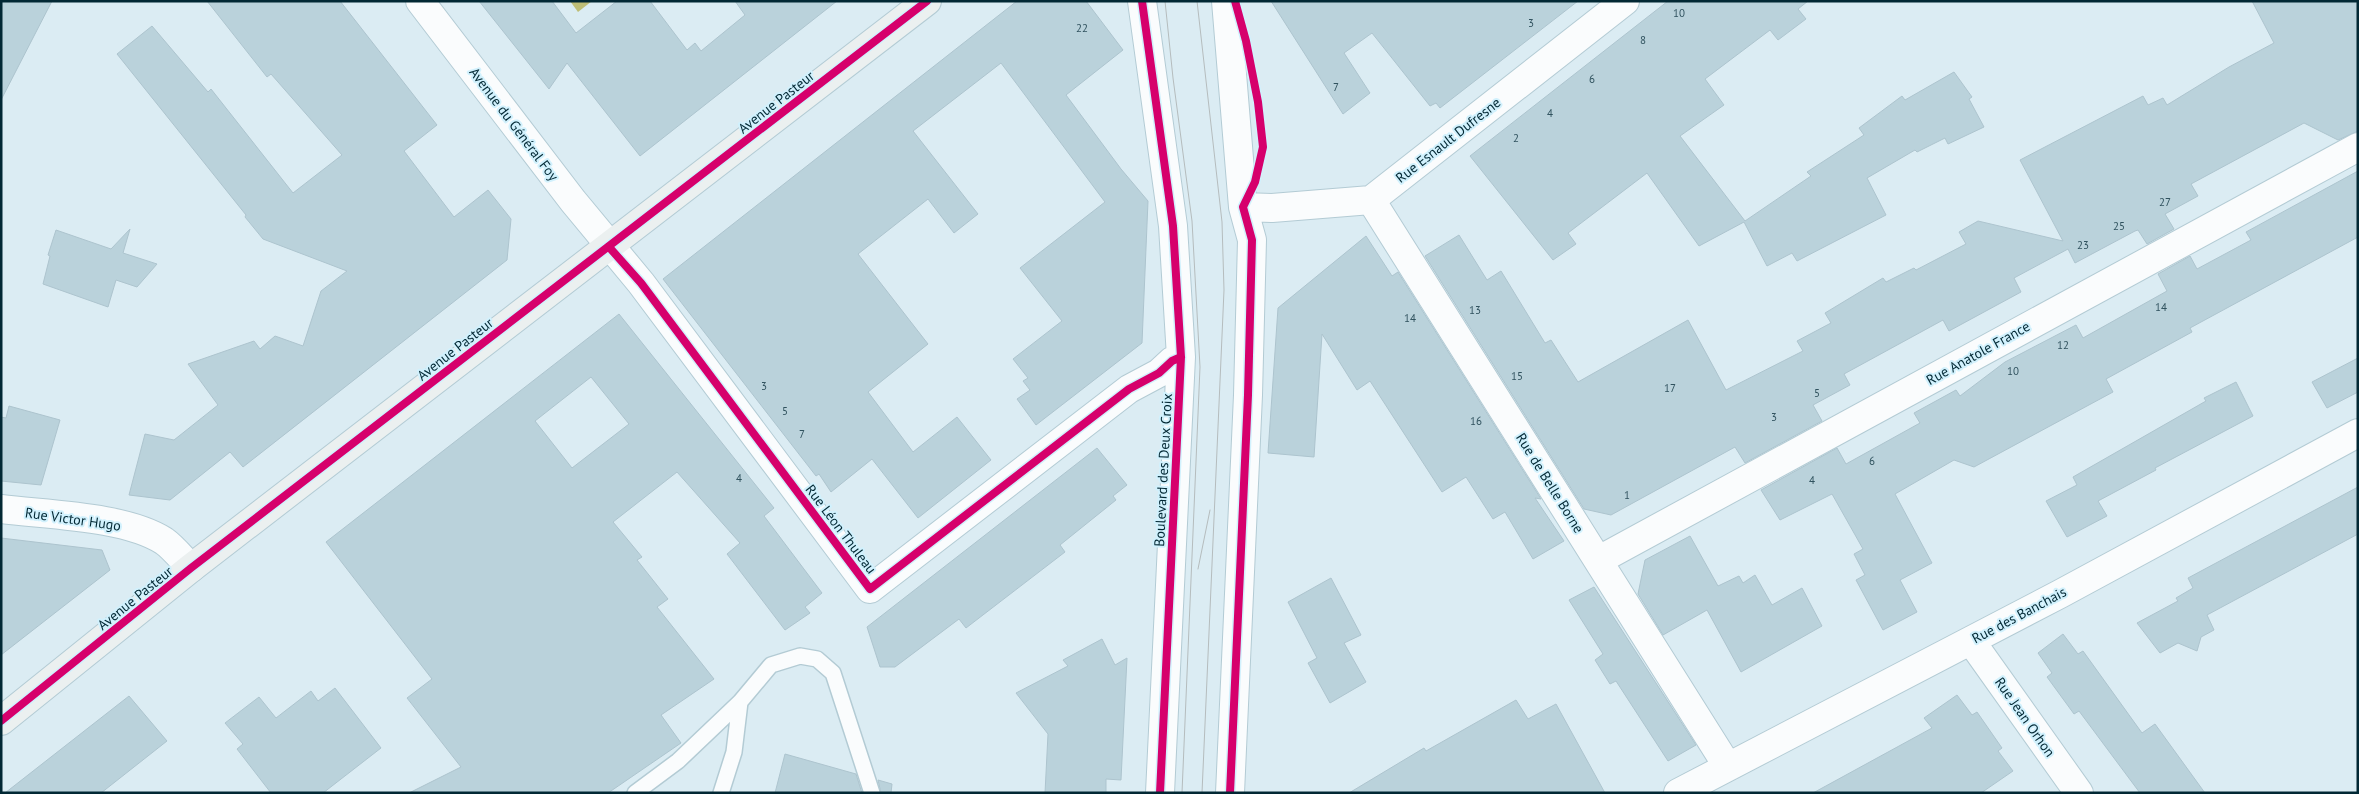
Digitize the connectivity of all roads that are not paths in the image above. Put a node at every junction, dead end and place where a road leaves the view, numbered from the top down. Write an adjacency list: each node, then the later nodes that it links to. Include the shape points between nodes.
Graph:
1 (420, 1): 9 (street, Avenue du Général Foy)
2 (927, 1): 9 (main road, Avenue Pasteur)
3 (1142, 1): 10 (street, Boulevard des Deux Croix, via 1173,226)
4 (1226, 1): 8 (street)
5 (1625, 1): 7 (street, Rue Esnault Dufresne)
6 (2358, 146): 13 (street, Rue Anatole France)
7 (1371, 200): 8 (street, via 1272,208); 13 (street, Rue de Belle Borne)
8 (1243, 207): 23 (street, via 1252,240)
9 (609, 247): 10 (street, Rue Léon Thuleau, via 641,283 870,590 1129,389); 14 (main road, Avenue Pasteur)
10 (1182, 357): 22 (street, Boulevard des Deux Croix)
11 (2358, 433): 15 (street, Rue des Banchais)
12 (1, 509): 14 (street, Rue Victor Hugo, via 128,526 166,542)
13 (1599, 560): 18 (street, Rue de Belle Borne)
14 (191, 568): 17 (main road, Avenue Pasteur)
15 (1971, 641): 18 (street, Rue des Banchais); 25 (street, Rue Jean Orhon)
16 (740, 702): 19 (lane, via 678,760); 20 (lane, via 734,752); 21 (lane, via 771,665 800,656 817,659 833,672)
17 (1, 721)
18 (1728, 767): 24 (street, Rue des Banchais)
19 (635, 793)
20 (721, 793)
21 (872, 793)
22 (1160, 793)
23 (1230, 793)
24 (1678, 793)
25 (2079, 793)

